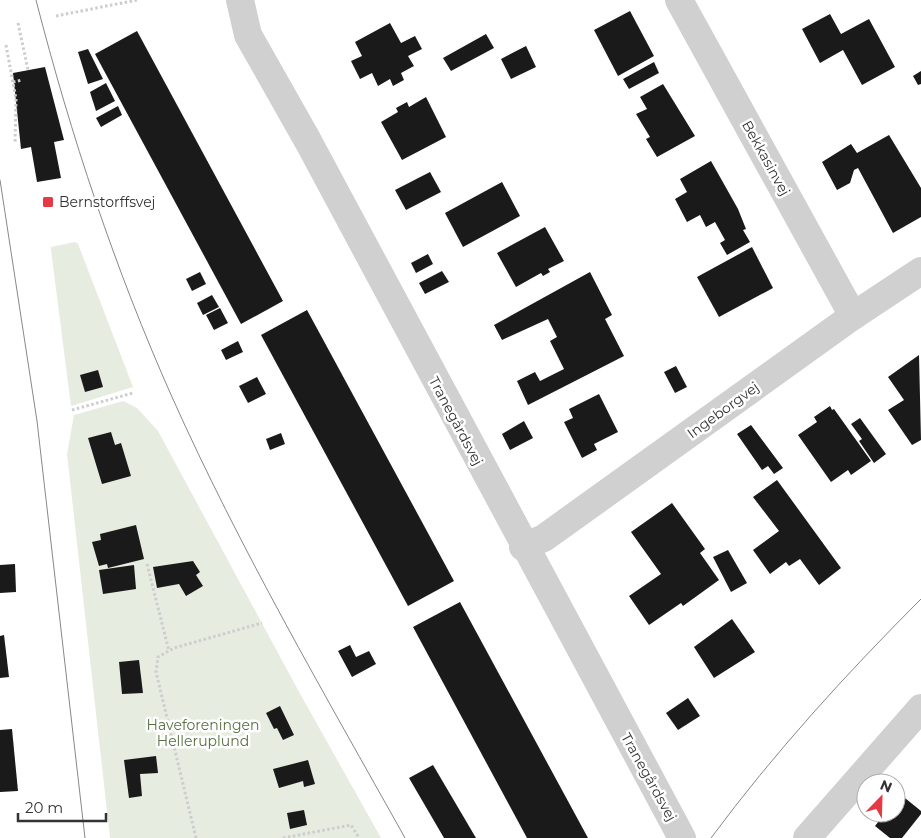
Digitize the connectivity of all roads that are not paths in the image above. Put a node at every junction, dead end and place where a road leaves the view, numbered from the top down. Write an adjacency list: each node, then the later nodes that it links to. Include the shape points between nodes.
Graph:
1 (240, 0): 5 (street, Tranegårdsvej, via 248,35 313,150)
2 (679, 0): 4 (street, Bekkasinvej)
3 (921, 271): 4 (street, Ingeborgvej)
4 (853, 316): 5 (street, Ingeborgvej, via 612,491 544,538)
5 (524, 547): 7 (street, Tranegårdsvej)
6 (921, 708): 8 (street)
7 (679, 833)
8 (807, 838)

